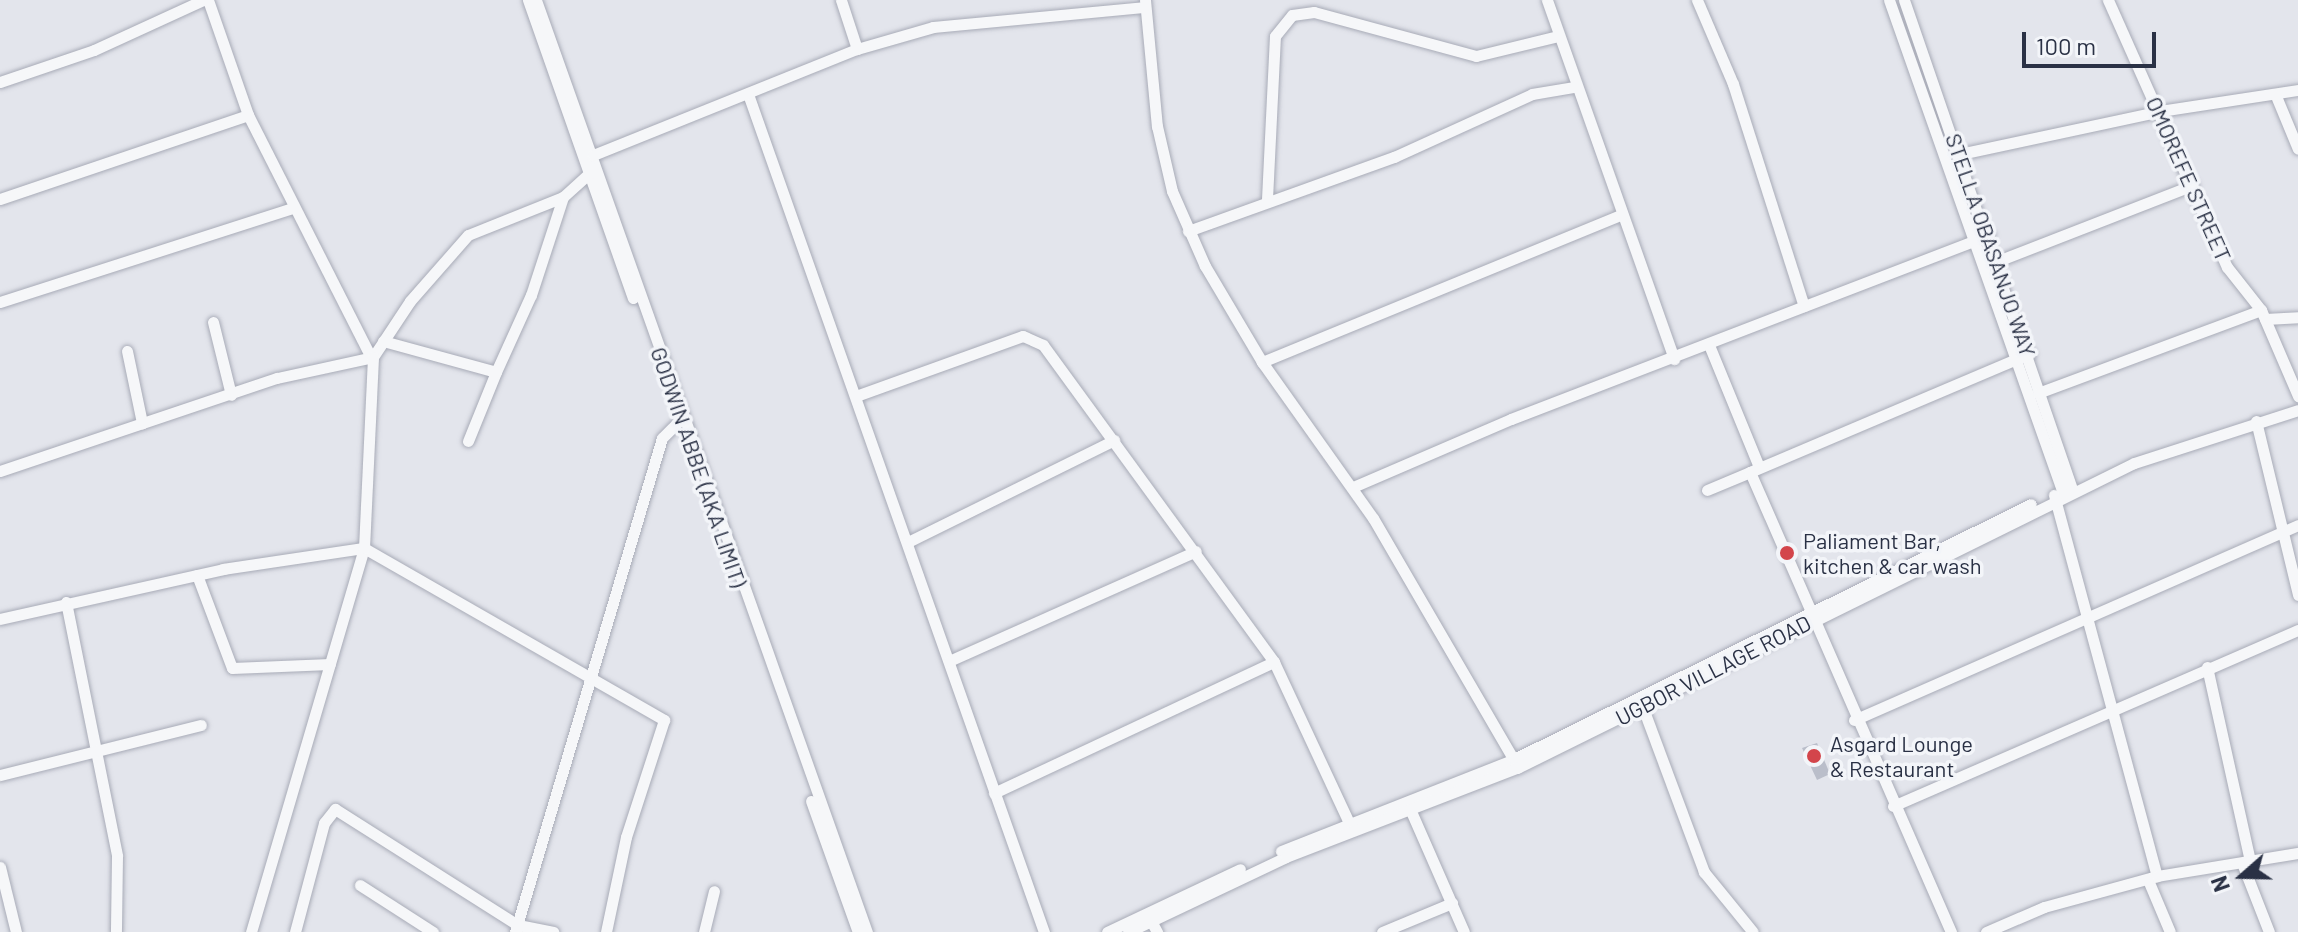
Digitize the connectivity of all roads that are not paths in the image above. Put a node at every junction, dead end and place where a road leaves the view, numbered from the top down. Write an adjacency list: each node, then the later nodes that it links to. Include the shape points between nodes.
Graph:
1 (206, 0): 13 (street, via 94,50); 19 (street)
2 (528, 0): 22 (street, GODWIN ABBE (AKA LIMIT))
3 (536, 0): 22 (street, GODWIN ABBE (AKA LIMIT))
4 (841, 0): 12 (street)
5 (1547, 0): 11 (street)
6 (1697, 0): 34 (street, via 1733,84)
7 (1889, 0): 31 (street)
8 (1904, 0): 21 (street, STELLA OBASANJO WAY)
9 (2108, 0): 18 (street, OMOREFE STREET)
10 (1144, 4): 12 (street, via 933,27); 29 (street, via 1157,126)
11 (1558, 36): 14 (street); 26 (street, via 1476,56 1314,12 1292,15 1275,36)
12 (857, 49): 16 (street)
13 (0, 82)
14 (1574, 87): 26 (street, via 1532,94 1394,157); 28 (street)
15 (2298, 90): 17 (street)
16 (748, 94): 22 (street); 49 (street)
17 (2276, 96): 18 (street); 20 (street)
18 (2160, 111): 21 (street); 23 (street, OMOREFE STREET)
19 (248, 115): 25 (street); 27 (street)
20 (2298, 149)
21 (1960, 154): 30 (street, STELLA OBASANJO WAY)
22 (593, 165): 24 (street); 52 (street, GODWIN ABBE (AKA LIMIT))
23 (2193, 185): 32 (street); 35 (street, OMOREFE STREET, via 2227,267)
24 (563, 197): 38 (street, via 468,235); 46 (street, via 531,295)
25 (0, 199)
26 (1267, 199): 29 (street)
27 (293, 208): 33 (street); 42 (street)
28 (1621, 215): 44 (street); 45 (street)
29 (1188, 231): 45 (street)
30 (1989, 235): 31 (street); 32 (street, STELLA OBASANJO WAY)
31 (1976, 240): 34 (street); 43 (street)
32 (1998, 261): 41 (street, STELLA OBASANJO WAY)
33 (0, 302)
34 (1804, 306): 39 (street)
35 (2263, 315): 36 (street); 47 (street); 50 (street, OMOREFE STREET)
36 (2298, 317)
37 (213, 322): 48 (street)
38 (383, 341): 42 (street); 46 (street)
39 (1709, 345): 44 (street); 57 (street)
40 (127, 351): 54 (street)
41 (2030, 353): 43 (street); 47 (street, STELLA OBASANJO WAY)
42 (372, 357): 48 (street); 65 (street)
43 (2017, 358): 47 (street); 57 (street)
44 (1674, 359): 59 (street)
45 (1262, 362): 59 (street)
46 (496, 372): 56 (street)
47 (2036, 393): 61 (street, STELLA OBASANJO WAY)
48 (231, 395): 54 (street)
49 (856, 396): 55 (street, via 1031,337); 64 (street)
50 (2298, 396)
51 (2298, 410): 53 (street, UGBOR VILLAGE ROAD)
52 (678, 421): 79 (street, via 662,438); 108 (street, GODWIN ABBE (AKA LIMIT)); 109 (street, GODWIN ABBE (AKA LIMIT))
53 (2256, 421): 61 (street, UGBOR VILLAGE ROAD); 63 (street)
54 (142, 423): 58 (street)
55 (1114, 440): 64 (street); 66 (street)
56 (468, 441)
57 (1755, 469): 60 (street); 71 (street)
58 (0, 471)
59 (1353, 487): 85 (street)
60 (1707, 490)
61 (2063, 493): 71 (street, UGBOR VILLAGE ROAD); 73 (street, STELLA OBASANJO WAY)
62 (2298, 525): 63 (street)
63 (2283, 530): 68 (street); 73 (street)
64 (908, 542): 75 (street)
65 (364, 548): 67 (street); 77 (street); 79 (street)
66 (1196, 551): 75 (street); 76 (street)
67 (197, 575): 69 (street); 77 (street, via 232,668)
68 (2298, 595)
69 (66, 602): 72 (street); 84 (street)
70 (0, 603): 72 (street)
71 (1809, 615): 80 (street, UGBOR VILLAGE ROAD); 82 (street); 85 (street, UGBOR VILLAGE ROAD)
72 (2, 618)
73 (2085, 621): 81 (street, STELLA OBASANJO WAY); 82 (street)
74 (2298, 630): 78 (street)
75 (949, 661): 87 (street)
76 (1274, 662): 87 (street); 90 (street)
77 (330, 664): 102 (street)
78 (2207, 667): 81 (street); 92 (street)
79 (591, 684): 99 (street); 106 (street, via 658,714 665,728 626,837)
80 (1643, 708): 85 (street, UGBOR VILLAGE ROAD); 115 (street, via 1704,872)
81 (2114, 711): 88 (street); 94 (street, STELLA OBASANJO WAY)
82 (1854, 720): 88 (street)
83 (201, 725): 84 (street)
84 (97, 747): 86 (street); 101 (street, via 117,856)
85 (1515, 764): 89 (street, UGBOR VILLAGE ROAD); 90 (street, UGBOR VILLAGE ROAD)
86 (0, 775)
87 (994, 793): 110 (street)
88 (1893, 806): 116 (street)
89 (1410, 809): 90 (street, UGBOR VILLAGE ROAD); 97 (street)
90 (1351, 827): 98 (street, UGBOR VILLAGE ROAD); 111 (street, UGBOR VILLAGE ROAD)
91 (2298, 853): 92 (street)
92 (2246, 862): 94 (street); 119 (street)
93 (0, 867): 100 (street)
94 (2153, 878): 117 (street, via 2044,907); 118 (street, STELLA OBASANJO WAY)
95 (360, 885): 104 (street)
96 (714, 891): 107 (street)
97 (1452, 903): 113 (street); 114 (street)
98 (1154, 926): 112 (street, UGBOR VILLAGE ROAD)
99 (517, 928): 103 (street, via 335,809 324,823); 105 (street)
100 (16, 932)
101 (116, 932)
102 (251, 932)
103 (295, 932)
104 (433, 932)
105 (553, 932)
106 (606, 932)
107 (704, 932)
108 (858, 932)
109 (867, 932)
110 (1044, 932)
111 (1107, 932)
112 (1128, 932)
113 (1382, 932)
114 (1464, 932)
115 (1753, 932)
116 (1951, 932)
117 (1986, 932)
118 (2170, 932)
119 (2269, 932)

